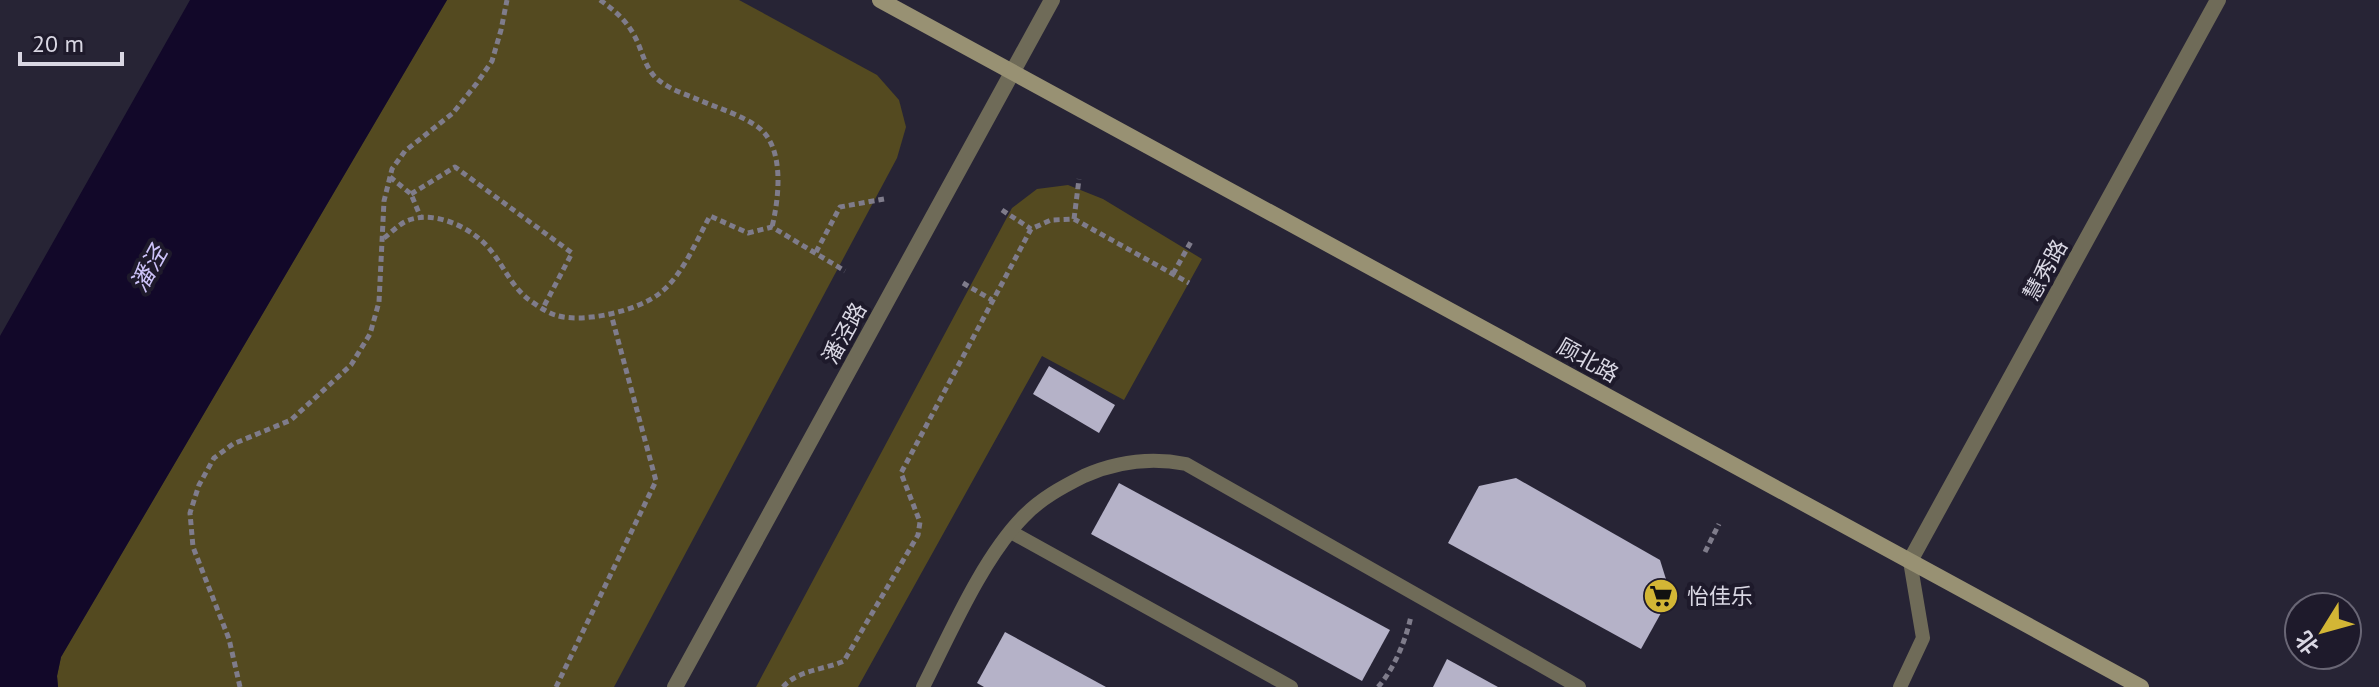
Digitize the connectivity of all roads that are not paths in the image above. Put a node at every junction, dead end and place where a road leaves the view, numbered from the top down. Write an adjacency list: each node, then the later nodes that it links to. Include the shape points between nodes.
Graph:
1 (880, 0): 4 (street, 顾北路)
2 (1052, 0): 4 (street, 潘泾路)
3 (2218, 0): 6 (street, 慧秀路)
4 (1013, 72): 6 (street, 顾北路); 7 (street, 潘泾路)
5 (1011, 532): 8 (lane, via 977,581); 9 (lane); 10 (lane, via 1045,497 1100,469 1133,460 1186,464)
6 (1910, 561): 11 (lane, via 1923,638); 12 (street, 顾北路)
7 (675, 687)
8 (923, 687)
9 (1291, 687)
10 (1579, 687)
11 (1900, 687)
12 (2141, 687)

